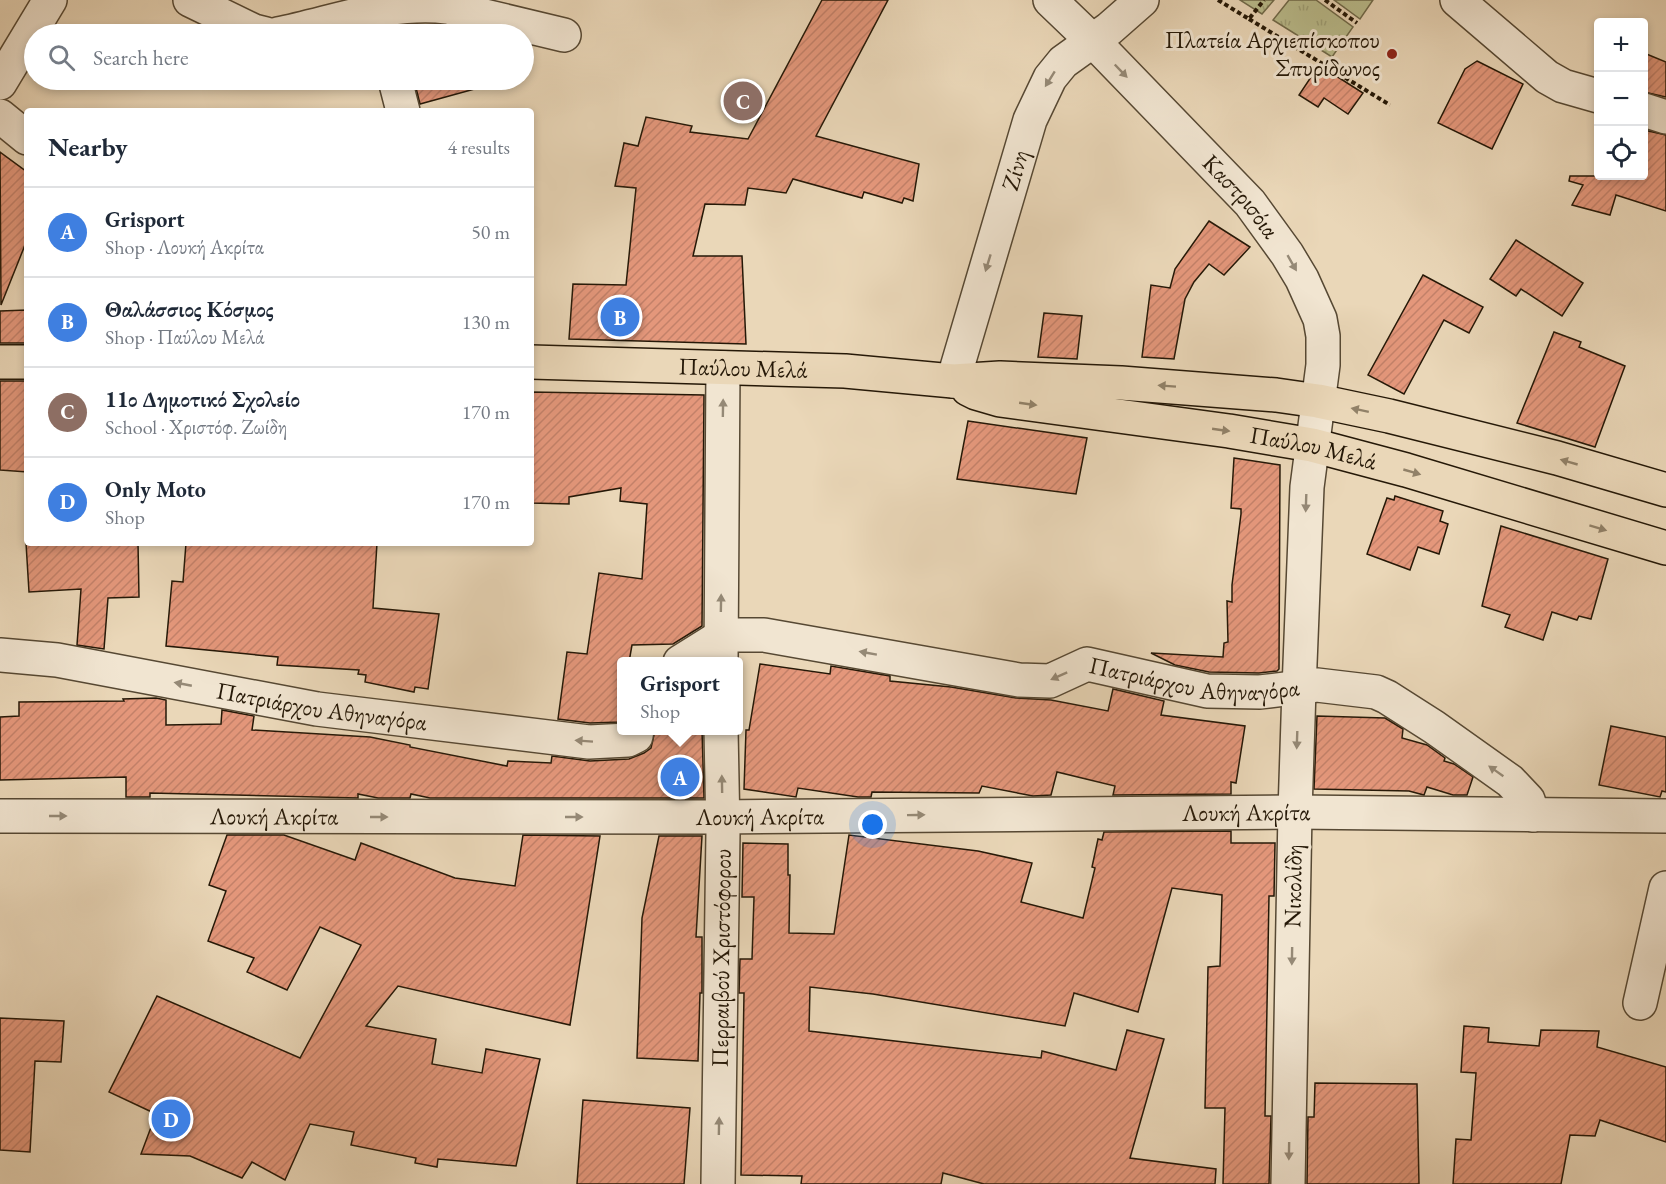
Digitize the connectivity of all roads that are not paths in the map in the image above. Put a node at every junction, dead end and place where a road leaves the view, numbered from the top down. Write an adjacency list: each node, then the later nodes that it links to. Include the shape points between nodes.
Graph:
1 (50, 0): 8 (street)
2 (190, 0): 9 (street)
3 (1050, 0): 13 (street, Καστρισόια)
4 (1142, 0): 13 (street, Ζίνη)
5 (1457, 0): 17 (street, via 1547,77)
6 (412, 3): 7 (street); 10 (street)
7 (380, 23)
8 (36, 24)
9 (240, 24)
10 (518, 24)
11 (534, 28): 12 (street)
12 (564, 35)
13 (1092, 40): 27 (street, Ζίνη, one-way to 27, via 1056,70 1030,120); 28 (street, Καστρισόια, one-way to 28, via 1250,203 1287,254 1320,319 1323,349)
14 (24, 43): 15 (street)
15 (0, 83)
16 (398, 90): 18 (street)
17 (1594, 95)
18 (403, 108)
19 (1648, 111): 21 (street)
20 (0, 116): 22 (street)
21 (1666, 117)
22 (24, 136)
23 (0, 362): 24 (main road)
24 (24, 362)
25 (534, 362): 26 (main road, Παύλου Μελά)
26 (723, 368): 27 (main road, Παύλου Μελά, via 845,371); 32 (street, one-way to 26)
27 (953, 381): 28 (main road, Παύλου Μελά, one-way to 27, via 1157,385 1000,378); 29 (main road, Παύλου Μελά, one-way to 29, via 1000,400)
28 (1318, 401): 29 (street, Καστρισόια); 30 (main road, Παύλου Μελά, one-way to 28, via 1557,458)
29 (1312, 445): 31 (main road, Παύλου Μελά, one-way to 31); 35 (street, Νικολίδη, one-way to 35)
30 (1666, 490)
31 (1666, 548)
32 (721, 649): 34 (street, Πατριάρχου Αθηναγόρα); 35 (street, Πατριάρχου Αθηναγόρα, one-way to 32, via 1207,691 1088,664 1050,681 1018,680 764,635 732,635)
33 (0, 655): 36 (street, Πατριάρχου Αθηναγόρα, one-way to 33, via 628,740 589,742 317,709 57,660)
34 (696, 657)
35 (1299, 689): 38 (street, Νικολίδη, one-way to 38); 39 (street, Πατριάρχου Αθηναγόρα, one-way to 35, via 1528,800 1510,781 1387,697 1329,686)
36 (636, 735)
37 (721, 735): 42 (street, Περραιβού Χριστόφορου, one-way to 37)
38 (1295, 812): 39 (street, Λουκή Ακρίτα); 42 (street, Λουκή Ακρίτα, one-way to 38); 46 (street, Νικολίδη, one-way to 46)
39 (1533, 815): 41 (street, Λουκή Ακρίτα)
40 (0, 816): 42 (street, Λουκή Ακρίτα, one-way to 42)
41 (1666, 816)
42 (722, 817): 45 (street, Περραιβού Χριστόφορου, one-way to 42)
43 (1666, 888): 44 (street)
44 (1640, 1003)
45 (718, 1184)
46 (1288, 1184)

